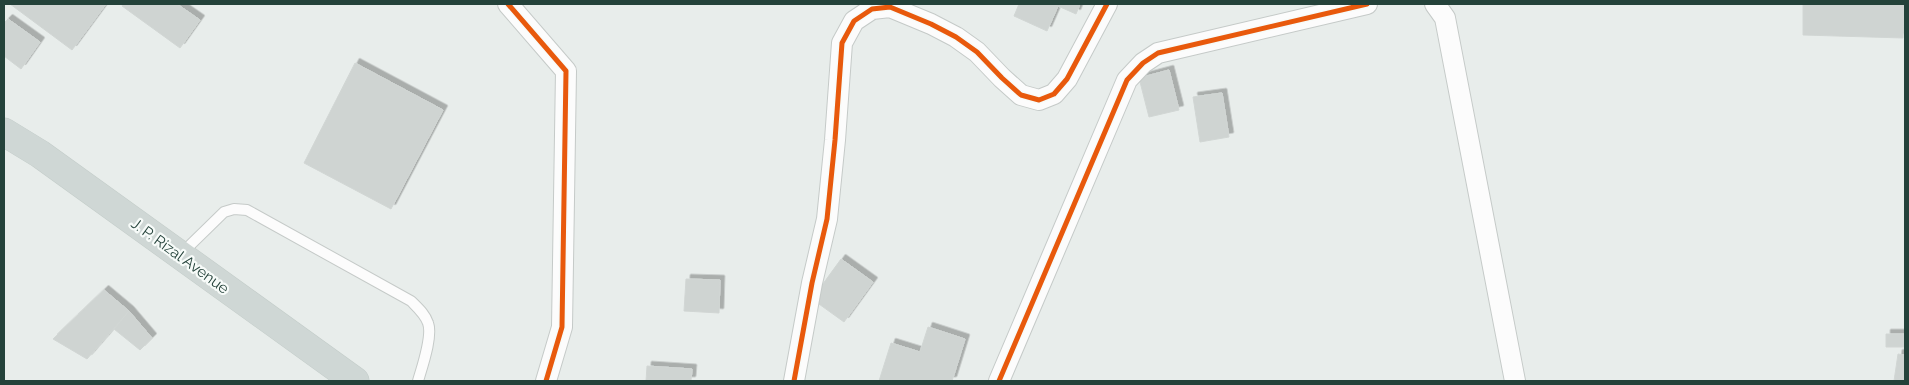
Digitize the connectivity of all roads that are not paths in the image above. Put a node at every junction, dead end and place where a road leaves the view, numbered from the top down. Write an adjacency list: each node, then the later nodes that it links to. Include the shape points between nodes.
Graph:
1 (508, 4): 9 (street, via 566,71 562,328)
2 (1107, 4): 10 (street, via 1067,79 1054,94 1039,100 1021,95 977,52 931,24 890,7 872,9 854,21 842,43 827,219)
3 (1367, 4): 11 (street, via 1158,53 1143,63 1127,80)
4 (1435, 4): 12 (street, via 1445,18)
5 (4, 132): 6 (main road, J. P. Rizal Avenue, via 40,154)
6 (179, 256): 7 (main road, J. P. Rizal Avenue); 8 (lane, via 224,212 247,210 411,301 423,312 429,324 429,335)
7 (355, 381)
8 (418, 381)
9 (546, 381)
10 (794, 381)
11 (999, 381)
12 (1514, 381)

